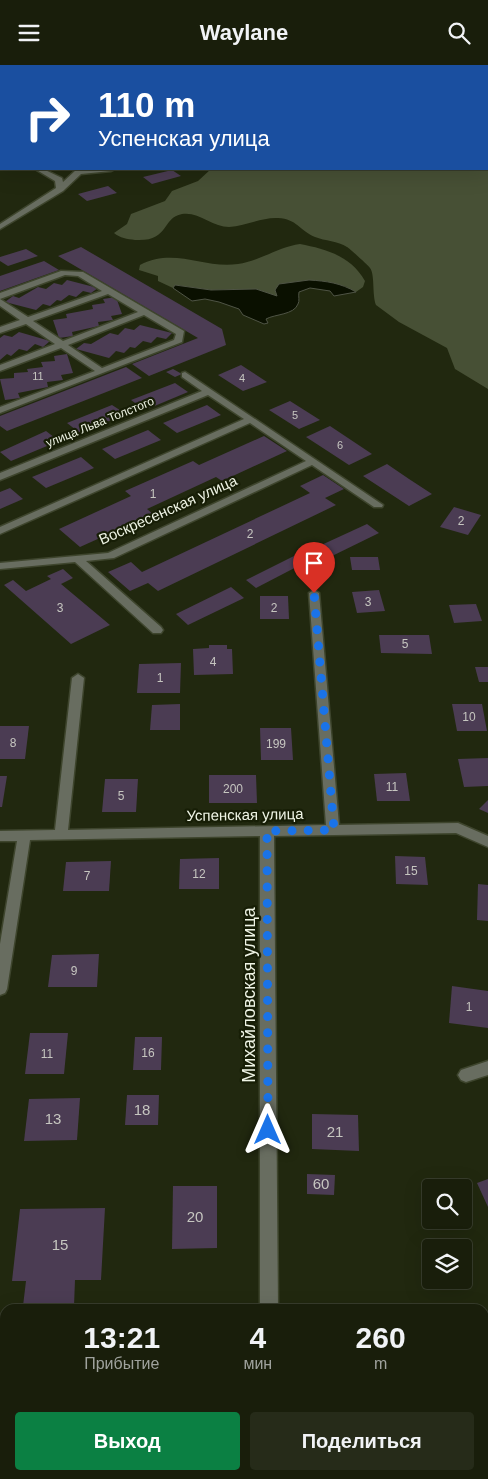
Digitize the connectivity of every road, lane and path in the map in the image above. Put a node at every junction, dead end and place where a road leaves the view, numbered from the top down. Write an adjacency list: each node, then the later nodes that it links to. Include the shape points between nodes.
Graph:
1 (40, 170): 4 (street, via 59,180)
2 (95, 170): 3 (street)
3 (79, 171): 4 (street)
4 (60, 189): 5 (street)
5 (0, 227)
6 (109, 291): 7 (street, via 80,274 64,273); 9 (street); 10 (street)
7 (0, 296)
8 (0, 302): 10 (street)
9 (145, 312): 12 (street); 14 (street, via 181,333 178,342)
10 (27, 321): 11 (street); 12 (street)
11 (0, 330)
12 (61, 344): 13 (street); 14 (street)
13 (0, 368)
14 (101, 371): 17 (street)
15 (185, 375): 16 (street)
16 (209, 391): 18 (street); 20 (street, улица Льва Толстого)
17 (0, 411)
18 (251, 419): 19 (street); 22 (street)
19 (313, 461): 21 (street); 23 (street, Воскресенская улица, via 110,556)
20 (0, 477)
21 (378, 505)
22 (0, 531)
23 (79, 561): 24 (street, Воскресенская улица); 26 (street)
24 (0, 567)
25 (314, 593): 28 (street)
26 (157, 630)
27 (78, 678): 30 (street)
28 (334, 830): 29 (street, Успенская улица); 33 (street, Успенская улица, via 458,828)
29 (267, 831): 30 (street, Успенская улица); 37 (street, Михайловская улица)
30 (61, 834): 32 (street, Успенская улица)
31 (0, 836): 32 (street, Успенская улица)
32 (24, 836): 34 (street)
33 (488, 842)
34 (0, 989)
35 (488, 1068): 36 (street)
36 (466, 1075)
37 (269, 1304)

